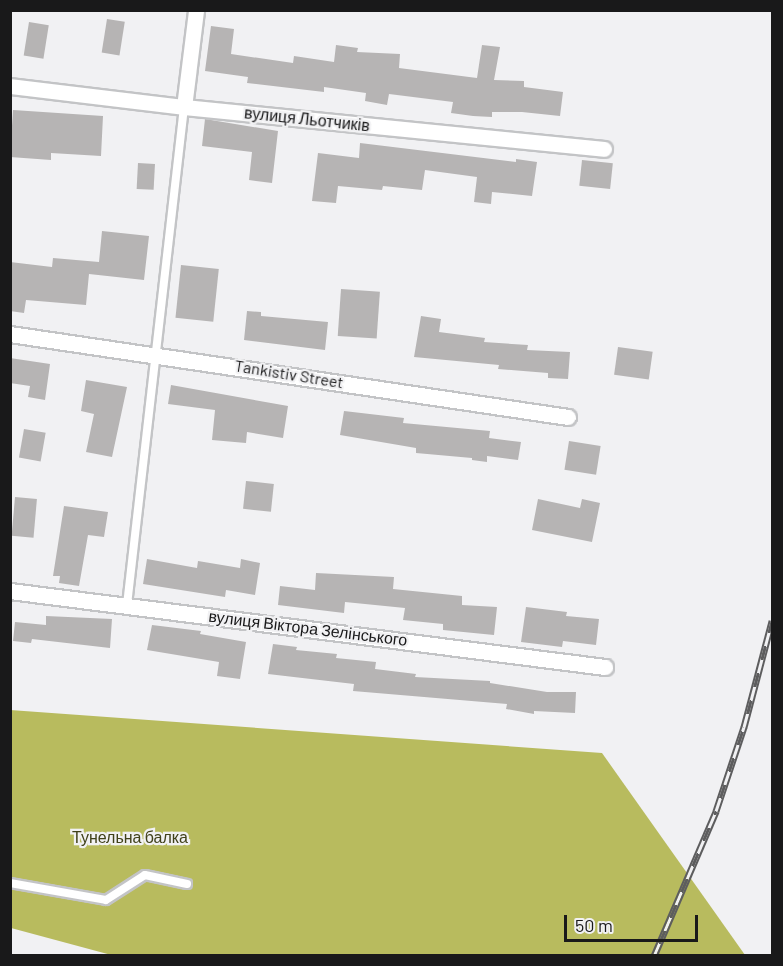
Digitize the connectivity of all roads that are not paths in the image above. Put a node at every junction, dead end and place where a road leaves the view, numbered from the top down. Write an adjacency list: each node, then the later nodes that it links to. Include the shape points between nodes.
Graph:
1 (196, 10): 3 (street)
2 (10, 86): 3 (street, вулиця Льотчиків)
3 (184, 107): 4 (street, вулиця Льотчиків); 6 (lane)
4 (603, 149)
5 (10, 334): 6 (street, Tankistiv Street)
6 (157, 354): 7 (street, Tankistiv Street); 9 (lane)
7 (568, 417)
8 (10, 591): 9 (street, вулиця Віктора Зелінського)
9 (127, 605): 10 (street, вулиця Віктора Зелінського)
10 (605, 667)
11 (10, 883): 12 (lane, via 106,900 145,875)
12 (187, 884)

